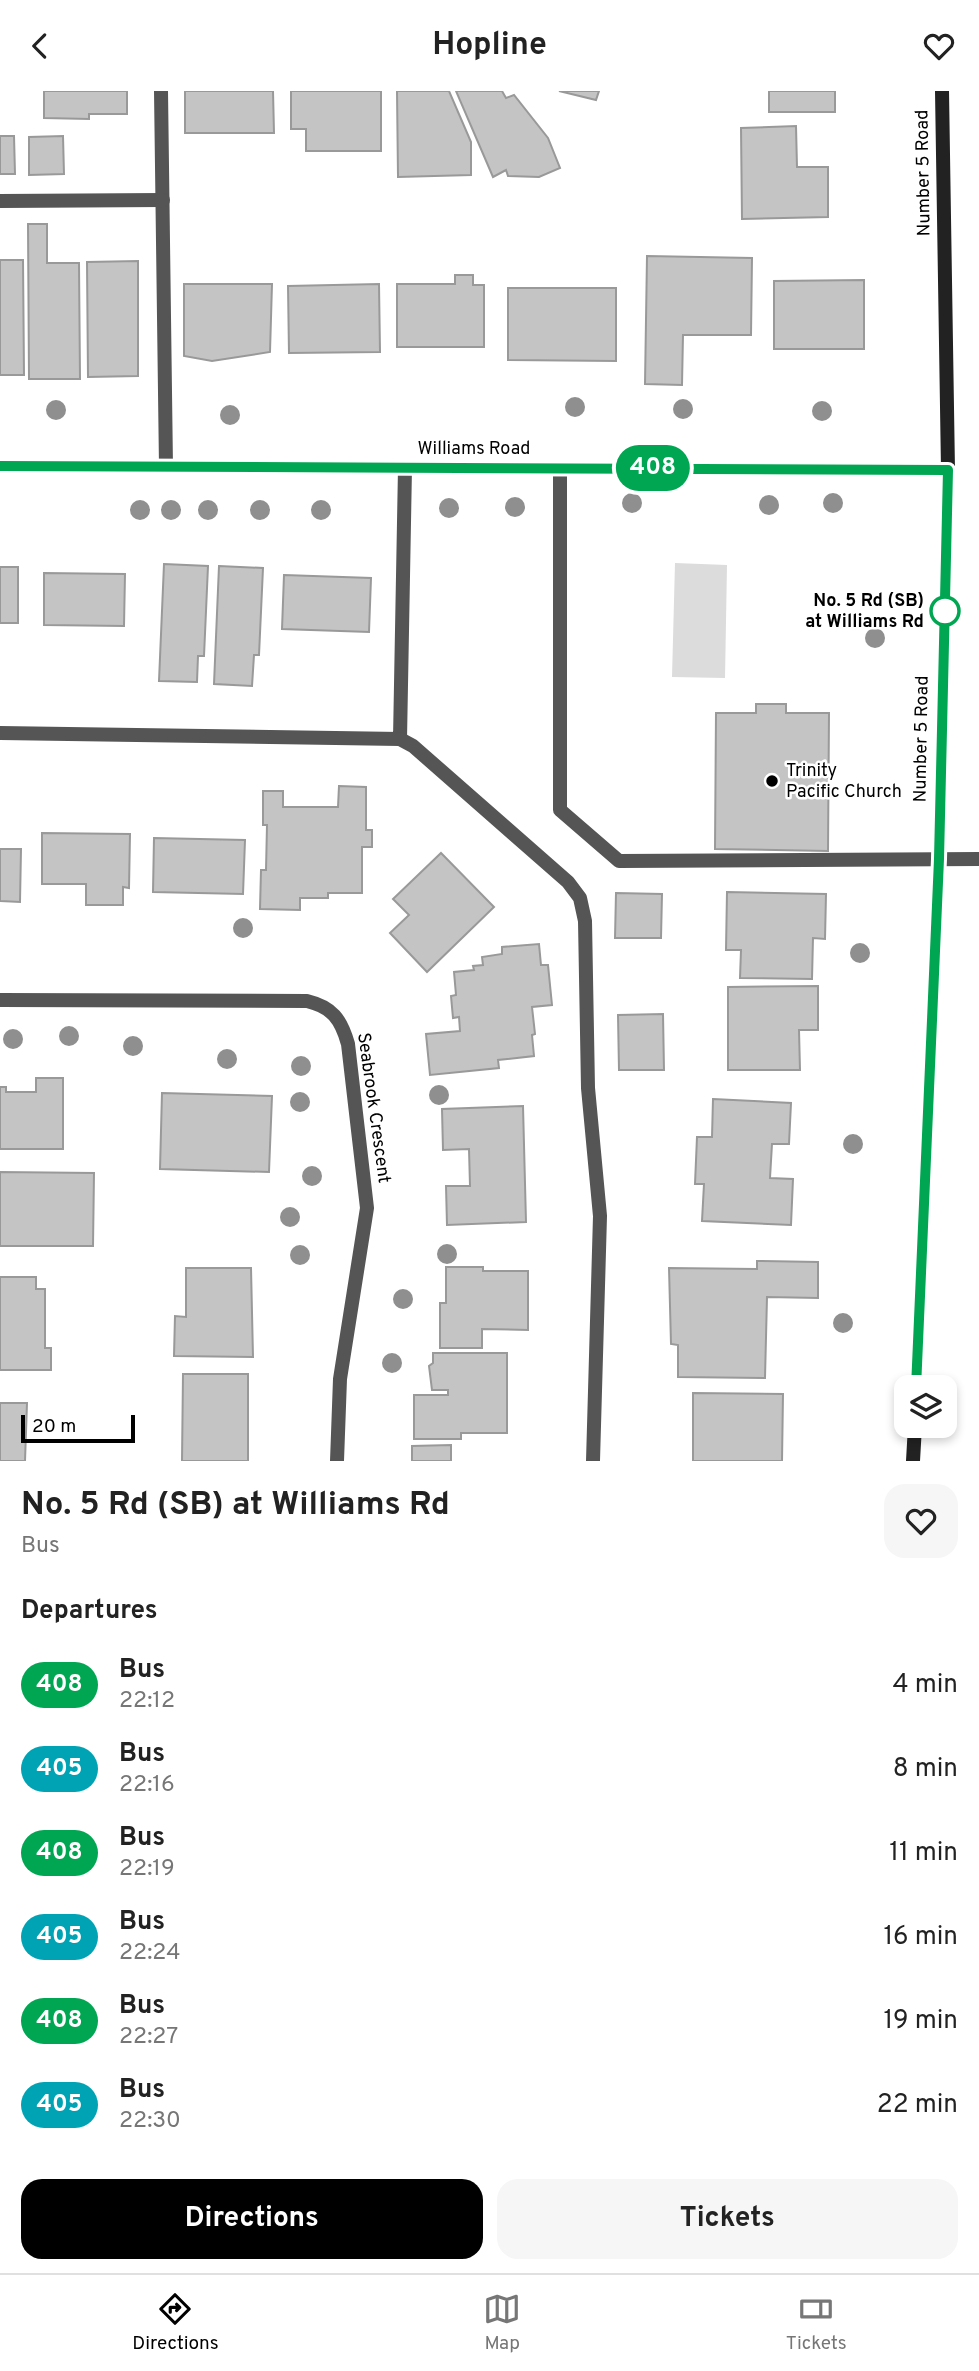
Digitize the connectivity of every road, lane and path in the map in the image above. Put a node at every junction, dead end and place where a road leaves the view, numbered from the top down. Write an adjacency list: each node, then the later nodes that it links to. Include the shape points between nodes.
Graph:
1 (161, 91): 3 (street)
2 (942, 91): 9 (main road, Number 5 Road)
3 (163, 200): 4 (street); 6 (street)
4 (0, 201)
5 (0, 466): 6 (main road, Williams Road)
6 (166, 467): 7 (main road, Williams Road)
7 (405, 468): 8 (main road, Williams Road); 11 (street)
8 (560, 468): 9 (main road, Williams Road); 12 (street, via 560,810 619,862)
9 (948, 470): 12 (main road, Number 5 Road)
10 (0, 733): 11 (street)
11 (400, 739): 18 (street, via 568,882 580,898 587,946 588,1088 600,1216)
12 (939, 859): 13 (street); 15 (main road, Number 5 Road)
13 (979, 859)
14 (0, 1000): 17 (street, Seabrook Crescent, via 307,1001 322,1005 342,1024 367,1208 340,1379)
15 (917, 1375)
16 (914, 1438): 19 (main road)
17 (337, 1461)
18 (593, 1461)
19 (913, 1461)

